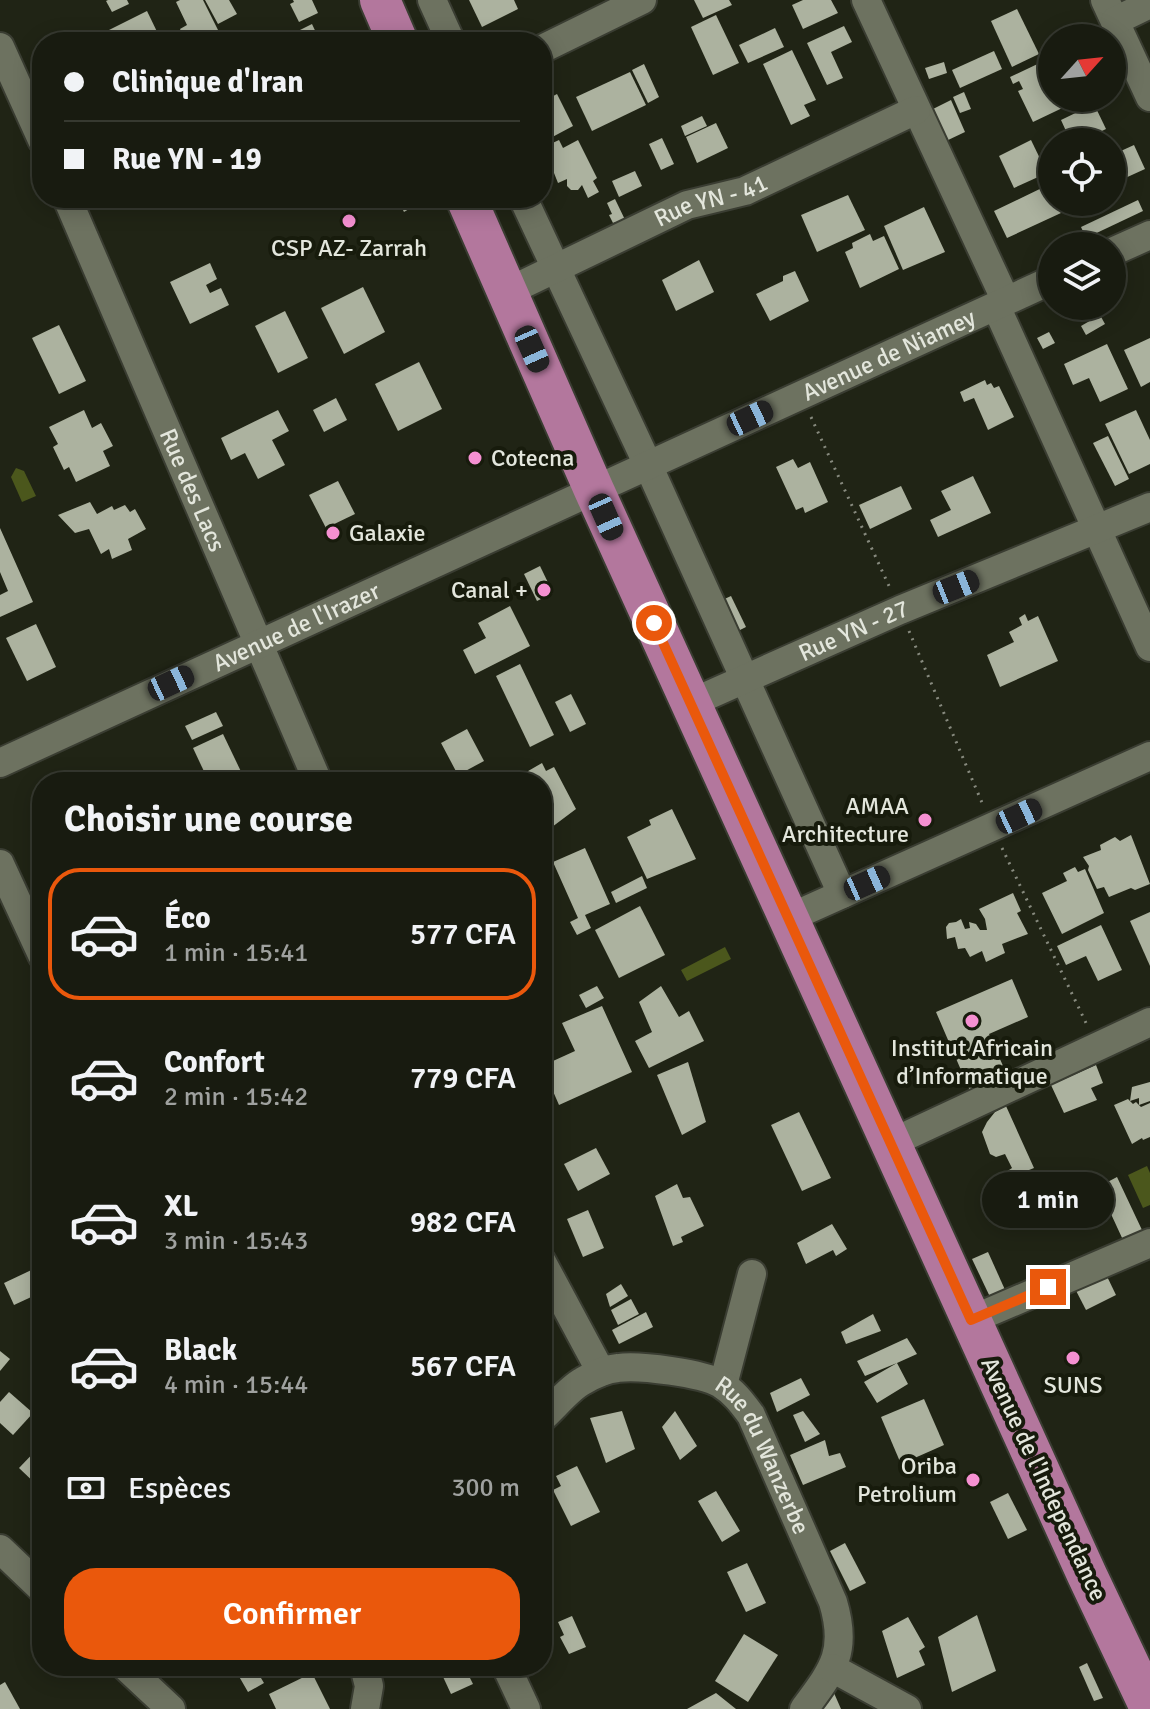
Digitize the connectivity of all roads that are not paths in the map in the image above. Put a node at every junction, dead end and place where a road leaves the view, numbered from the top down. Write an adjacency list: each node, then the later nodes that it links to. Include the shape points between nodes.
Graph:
1 (380, 0): 7 (highway)
2 (432, 0): 8 (street)
3 (642, 0): 9 (street)
4 (866, 0): 12 (street)
5 (1150, 4): 6 (street)
6 (1110, 10): 11 (street)
7 (394, 32)
8 (446, 32)
9 (552, 44)
10 (0, 47): 13 (street)
11 (1150, 97)
12 (916, 110): 19 (street, Rue YN - 41, via 745,191 687,205); 22 (street)
13 (32, 118)
14 (71, 208): 27 (street, Rue des Lacs)
15 (470, 208): 21 (highway, Avenue de l'Independance)
16 (528, 208): 19 (street)
17 (1150, 235): 18 (street)
18 (1126, 246)
19 (557, 269): 21 (street, Rue YN - 41); 23 (street)
20 (1038, 286): 22 (street, Avenue de Niamey)
21 (507, 292): 24 (highway, Avenue de l'Independance)
22 (1001, 303): 23 (street, Avenue de Niamey); 26 (street)
23 (648, 465): 24 (street, Avenue de Niamey); 29 (street)
24 (594, 490): 27 (street, Avenue de l'Irazer); 30 (highway, Avenue de l'Independance)
25 (1150, 507): 26 (street, Rue YN - 27)
26 (1097, 530): 28 (street); 29 (street, Rue YN - 27)
27 (257, 644): 32 (street, Avenue de l'Irazer); 33 (street, Rue des Lacs)
28 (1150, 647)
29 (745, 680): 30 (street, Rue YN - 27); 35 (street)
30 (691, 703): 36 (highway, Avenue de l'Independance)
31 (1150, 756): 35 (street)
32 (0, 763)
33 (314, 772)
34 (0, 864): 37 (street)
35 (842, 894): 36 (street)
36 (789, 918): 39 (highway, Avenue de l'Independance)
37 (32, 933)
38 (1150, 1022): 39 (street)
39 (891, 1143): 43 (highway, Avenue de l'Independance)
40 (1150, 1243): 43 (street)
41 (752, 1274): 45 (street)
42 (552, 1281): 44 (street)
43 (971, 1320): 53 (highway, Avenue de l'Independance)
44 (601, 1372): 45 (street, Rue du Wanzerbe, via 644,1368); 46 (street, Rue du Wanzerbe, via 580,1382)
45 (723, 1385): 49 (street, Rue du Wanzerbe, via 751,1415 833,1602 839,1643)
46 (552, 1409)
47 (0, 1549): 48 (street)
48 (32, 1579)
49 (832, 1668): 57 (street, Rue du Wanzerbe); 58 (street)
50 (136, 1676): 54 (street)
51 (366, 1676): 55 (street)
52 (511, 1676): 56 (street)
53 (1150, 1708)
54 (171, 1709)
55 (365, 1709)
56 (526, 1709)
57 (804, 1709)
58 (907, 1709)

